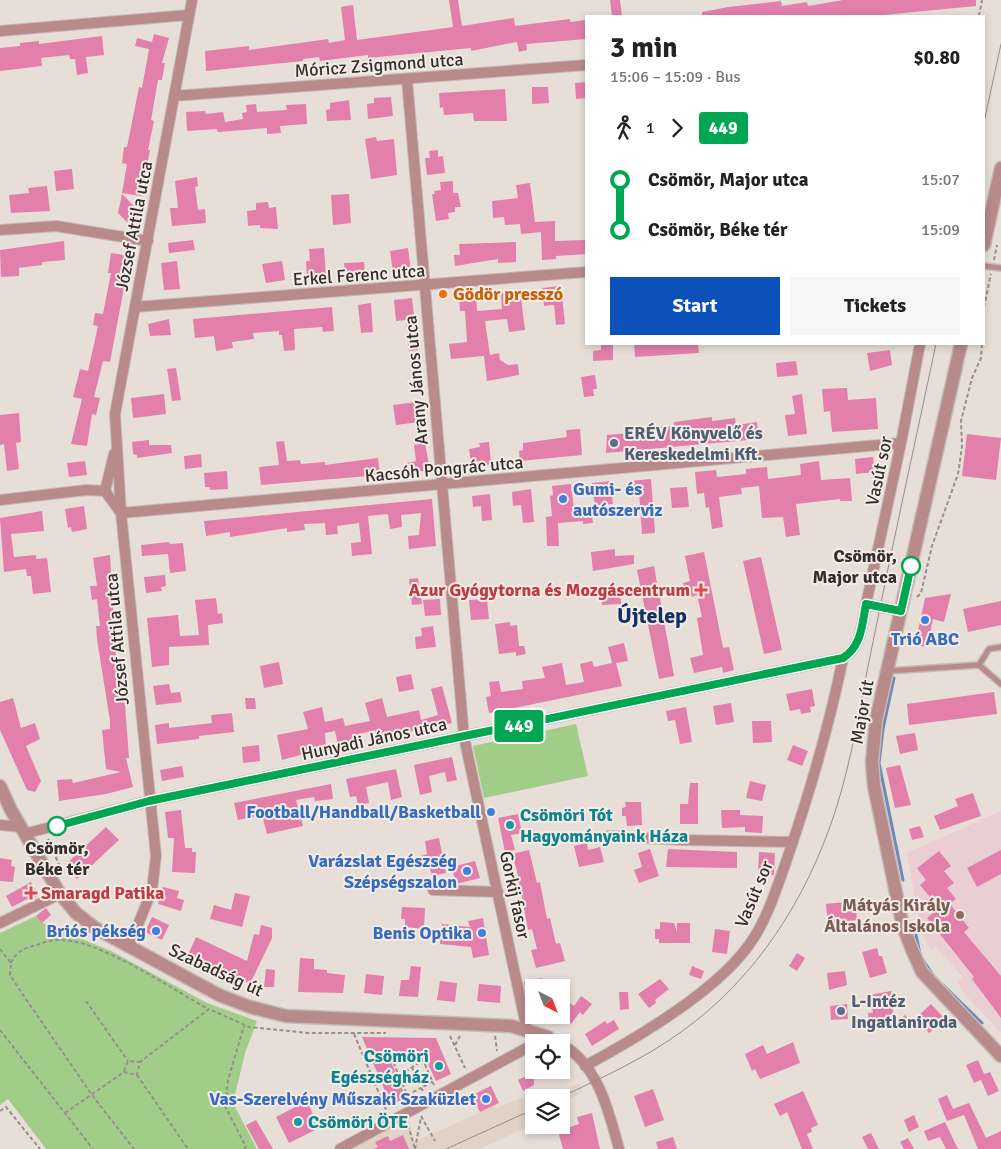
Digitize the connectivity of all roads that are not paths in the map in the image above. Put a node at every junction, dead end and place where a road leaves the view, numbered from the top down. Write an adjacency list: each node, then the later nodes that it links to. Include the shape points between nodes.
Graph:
1 (192, 0): 2 (street, József Attila utca)
2 (188, 15): 3 (street); 6 (street, József Attila utca)
3 (0, 31)
4 (585, 65): 5 (street, Móricz Zsigmond utca)
5 (407, 80): 6 (street, Móricz Zsigmond utca); 14 (street, Arany János utca)
6 (174, 96): 10 (street, József Attila utca)
7 (1001, 168): 9 (street)
8 (0, 230): 10 (street, via 56,226)
9 (985, 240)
10 (148, 241): 15 (street, József Attila utca)
11 (985, 266): 12 (lane)
12 (1001, 268)
13 (585, 272): 14 (street, Erkel Ferenc utca)
14 (424, 286): 15 (street, Erkel Ferenc utca); 20 (street, Arany János utca)
15 (135, 307): 19 (street, József Attila utca, via 115,414)
16 (920, 345): 18 (street, Vasút sor)
17 (961, 345): 25 (street, Major út)
18 (902, 443): 20 (street, Kacsóh Pongrác utca); 24 (street, Vasút sor)
19 (117, 444): 21 (street, József Attila utca); 23 (street, József Attila utca)
20 (441, 486): 23 (street, Kacsóh Pongrác utca); 31 (street, Arany János utca)
21 (105, 491): 22 (street, via 86,490); 23 (street)
22 (0, 500)
23 (121, 513): 33 (street, József Attila utca)
24 (866, 604): 25 (street); 27 (street, via 858,644)
25 (901, 611): 29 (street, Major út)
26 (1001, 647): 28 (lane, via 989,649)
27 (843, 658): 31 (street, Hunyadi János utca); 37 (street, Vasút sor, via 820,754)
28 (978, 665): 29 (lane); 30 (lane)
29 (887, 671): 47 (street, Major út, via 876,720 872,762 886,851 904,927 922,972)
30 (1001, 684)
31 (464, 737): 33 (street, Hunyadi János utca); 39 (street, Gorkij fasor)
32 (0, 786): 35 (street, Szabadság út)
33 (149, 801): 35 (street, Hunyadi János utca, via 45,830); 42 (street, József Attila utca, via 156,870 142,920)
34 (0, 825): 35 (street, Hunyadi János utca)
35 (23, 831): 40 (street, Szabadság út)
36 (608, 836): 37 (street)
37 (793, 842): 48 (street, Vasút sor, via 762,925 742,953 724,972 640,1035)
38 (433, 890): 39 (street)
39 (498, 892): 43 (street, Gorkij fasor)
40 (60, 894): 41 (street); 42 (street, Szabadság út, via 84,920)
41 (0, 923)
42 (129, 947): 43 (street, Szabadság út, via 219,995 286,1016 511,1026)
43 (527, 1030): 44 (street, Szabadság út)
44 (538, 1034)
45 (525, 1048): 49 (street)
46 (570, 1053): 48 (street, Szabadság út)
47 (1001, 1056)
48 (585, 1066): 50 (street, Szabadság út, via 601,1090)
49 (340, 1149)
50 (619, 1149)

